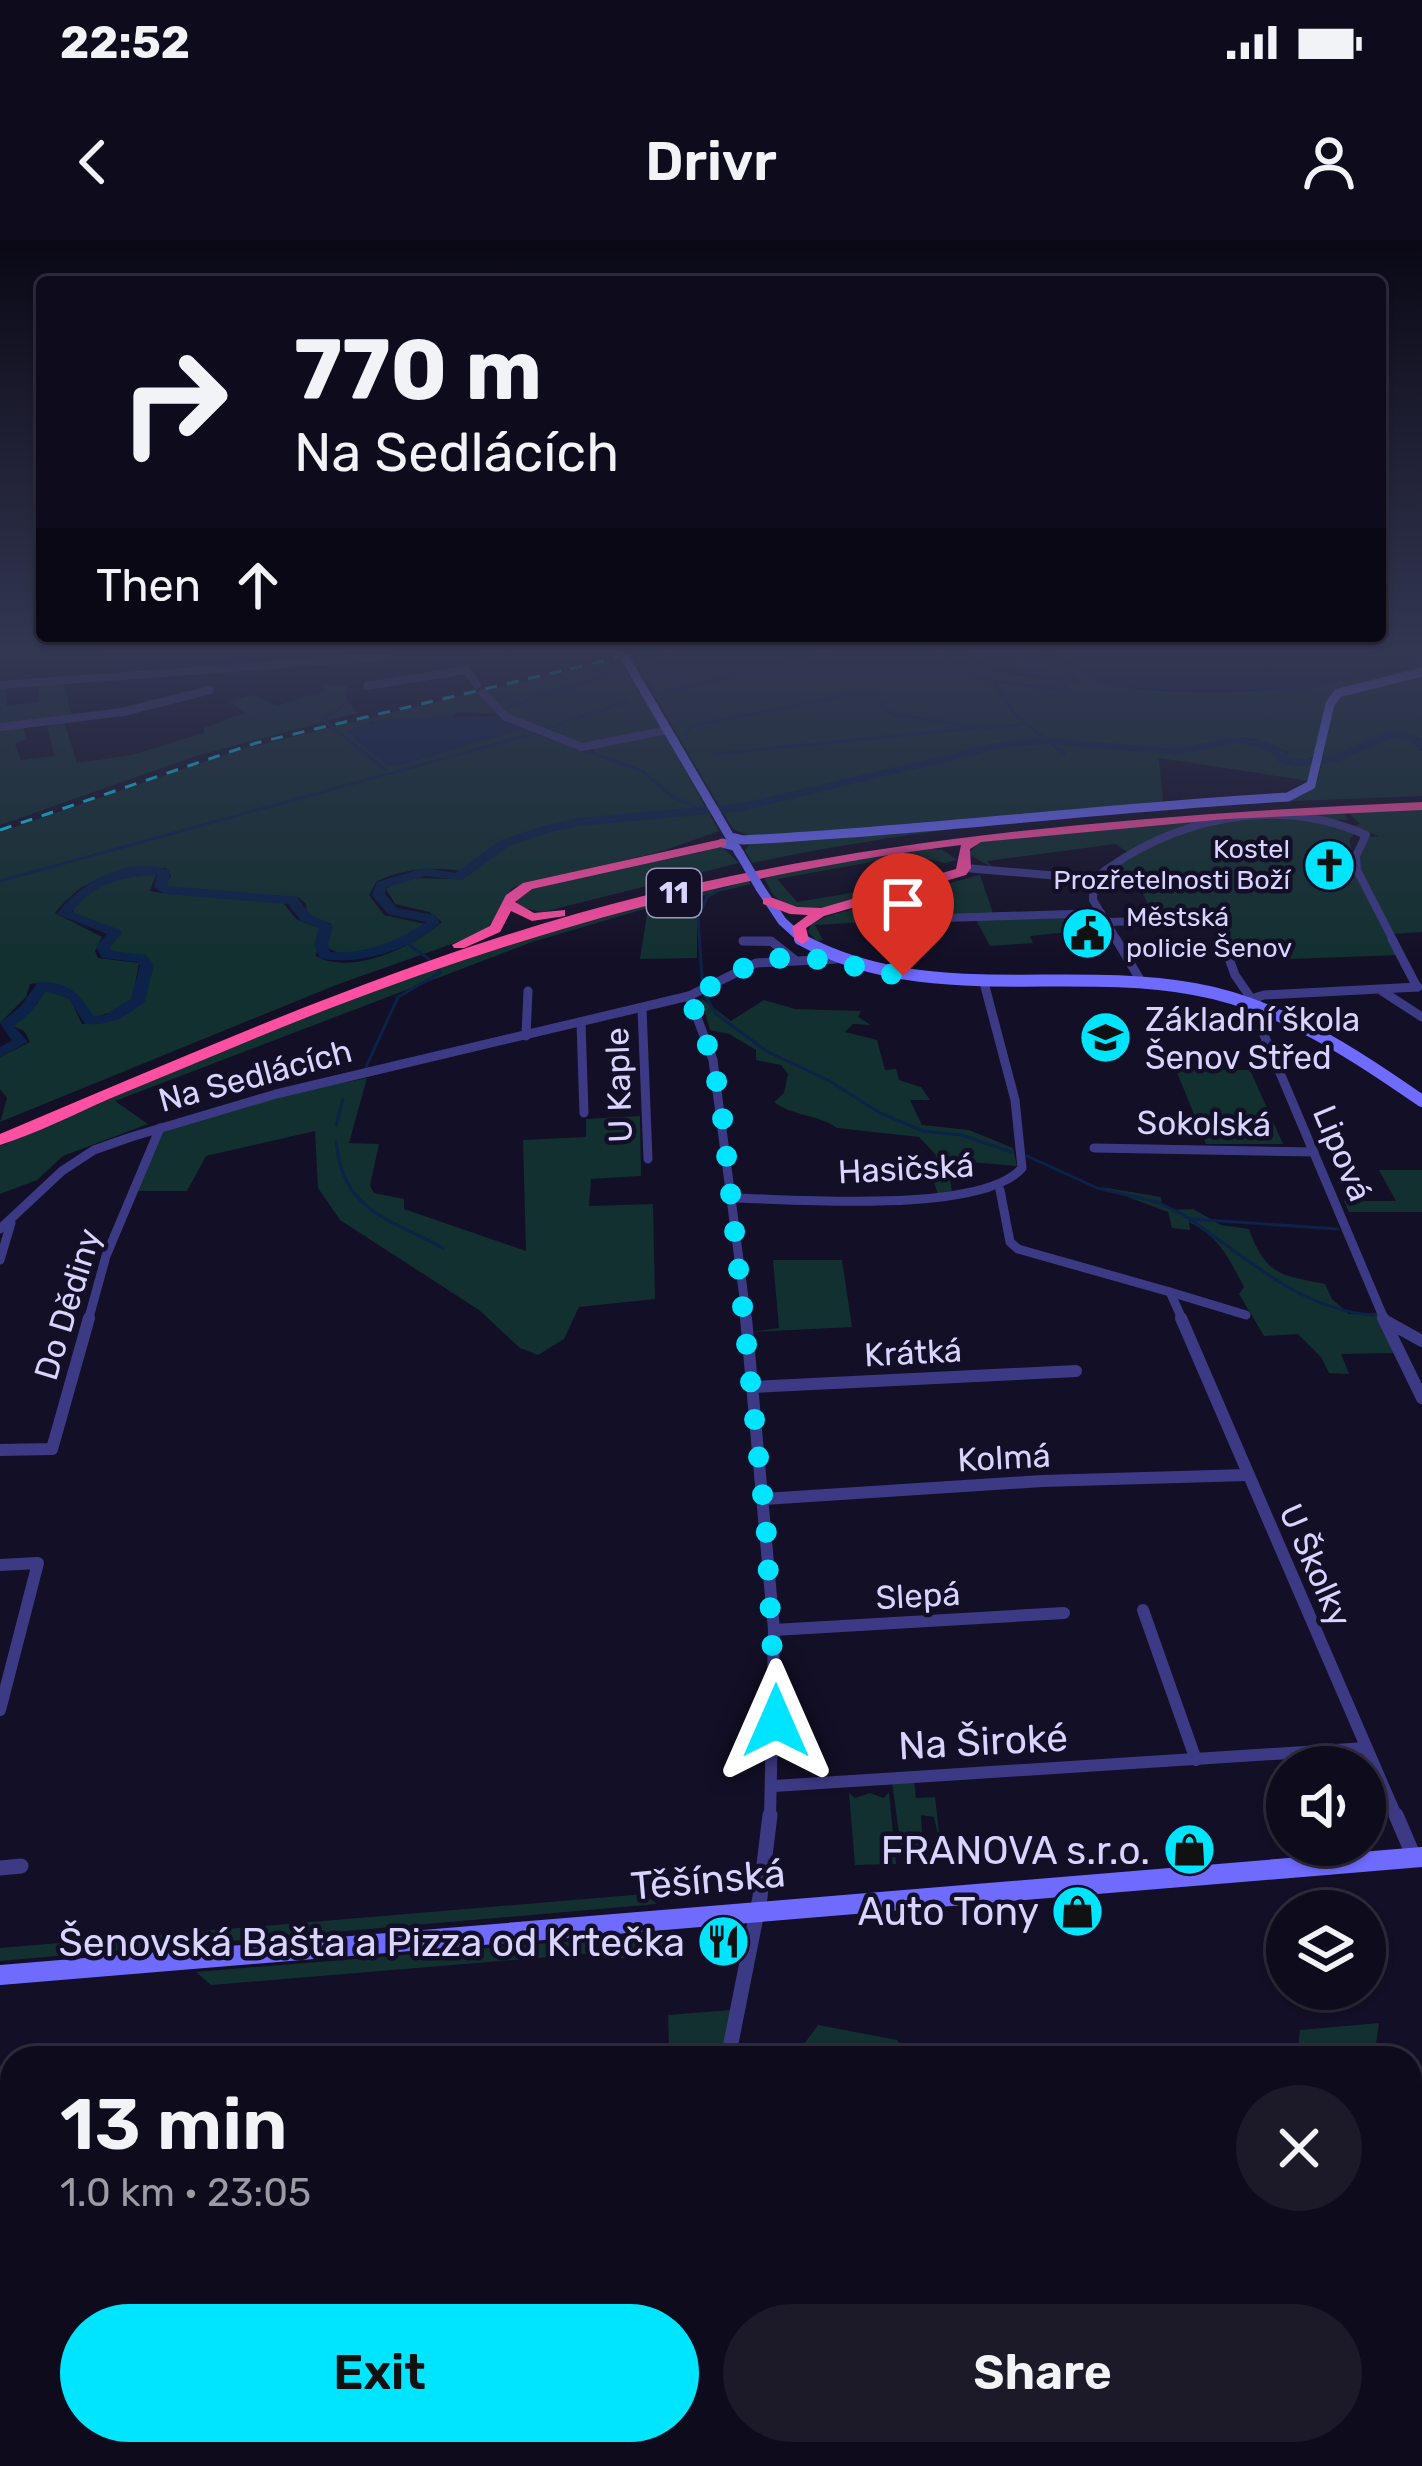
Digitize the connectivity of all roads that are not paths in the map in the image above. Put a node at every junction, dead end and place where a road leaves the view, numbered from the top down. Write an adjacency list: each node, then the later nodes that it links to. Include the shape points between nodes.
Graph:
1 (682, 754): 5 (main road)
2 (1320, 754): 5 (main road, via 1311,785 1276,799 1107,806)
3 (1422, 802): 4 (highway, 11); 12 (highway, 11, via 1122,814 957,830 790,858)
4 (1013, 832): 6 (highway, 11); 7 (highway, via 973,841)
5 (733, 842): 9 (main road, bridge); 10 (highway, via 534,884)
6 (884, 849): 7 (highway, via 934,846); 35 (highway, 11, via 646,899 501,943 352,995)
7 (964, 862): 8 (street); 11 (highway)
8 (1094, 879): 13 (street, via 1093,899); 22 (street, via 1192,824 1337,820 1368,839 1357,870)
9 (764, 895): 11 (highway, via 795,911); 16 (main road)
10 (509, 904): 12 (highway, via 532,917); 17 (highway, via 495,929)
11 (828, 910): 16 (highway, via 801,925)
12 (567, 911): 17 (highway, 11)
13 (1104, 917): 14 (street); 21 (street); 27 (street, Lipová, via 1215,919 1235,976)
14 (943, 918)
15 (743, 940): 19 (street, via 771,941)
16 (802, 940): 18 (main road)
17 (459, 945): 33 (highway, 11)
18 (836, 959): 19 (street, Na Sedlácích); 20 (main road, via 894,974)
19 (795, 960): 25 (street, Na Sedlácích, via 756,963)
20 (983, 979): 21 (main road); 39 (street, Hasičská, via 1022,1170)
21 (1142, 983): 27 (main road)
22 (1419, 987): 23 (street)
23 (1379, 989): 27 (street, via 1264,995 1257,997); 28 (street)
24 (528, 991): 30 (street)
25 (698, 993): 26 (street, Na Sedlácích); 40 (street)
26 (642, 1008): 29 (street, Na Sedlácích); 38 (street, U Kaple)
27 (1261, 1008): 31 (main road); 37 (street, Lipová, via 1256,1017)
28 (1422, 1017)
29 (581, 1023): 30 (street, Na Sedlácích); 32 (street)
30 (526, 1036): 34 (street, Na Sedlácích)
31 (1422, 1105)
32 (584, 1113)
33 (0, 1127)
34 (160, 1128): 41 (street, Na Sedlácích, via 94,1150); 51 (street, Do Dědiny, via 106,1256 52,1449)
35 (0, 1140)
36 (1094, 1148): 37 (street, Sokolská)
37 (1314, 1152): 46 (street, Lipová)
38 (648, 1159)
39 (1000, 1190): 40 (street, Hasičská, via 941,1198); 44 (street, via 1018,1249)
40 (732, 1198): 49 (street)
41 (11, 1222): 42 (street); 43 (street)
42 (0, 1229)
43 (0, 1260)
44 (1170, 1292): 45 (street); 52 (street, U Školky)
45 (1246, 1315)
46 (1384, 1320): 47 (street); 50 (street, Lipová)
47 (1422, 1341)
48 (1076, 1371): 49 (street, Krátká)
49 (753, 1387): 53 (street)
50 (1422, 1398)
51 (0, 1450)
52 (1247, 1475): 53 (street, Kolmá); 60 (street, U Školky)
53 (764, 1499): 57 (street)
54 (0, 1564): 58 (street, via 38,1563)
55 (1143, 1610): 62 (street)
56 (1064, 1613): 57 (street, Slepá)
57 (774, 1630): 63 (street)
58 (7, 1658): 59 (street)
59 (0, 1710)
60 (1365, 1746)
61 (1266, 1755): 62 (street, Na Široké)
62 (1196, 1760): 63 (street, Na Široké)
63 (774, 1786): 68 (street)
64 (1386, 1790): 65 (street, U Školky)
65 (1418, 1857): 68 (main road, Těšínská)
66 (21, 1866): 67 (street)
67 (0, 1868)
68 (758, 1911): 69 (main road, Těšínská); 70 (street)
69 (0, 1976)
70 (730, 2046)

